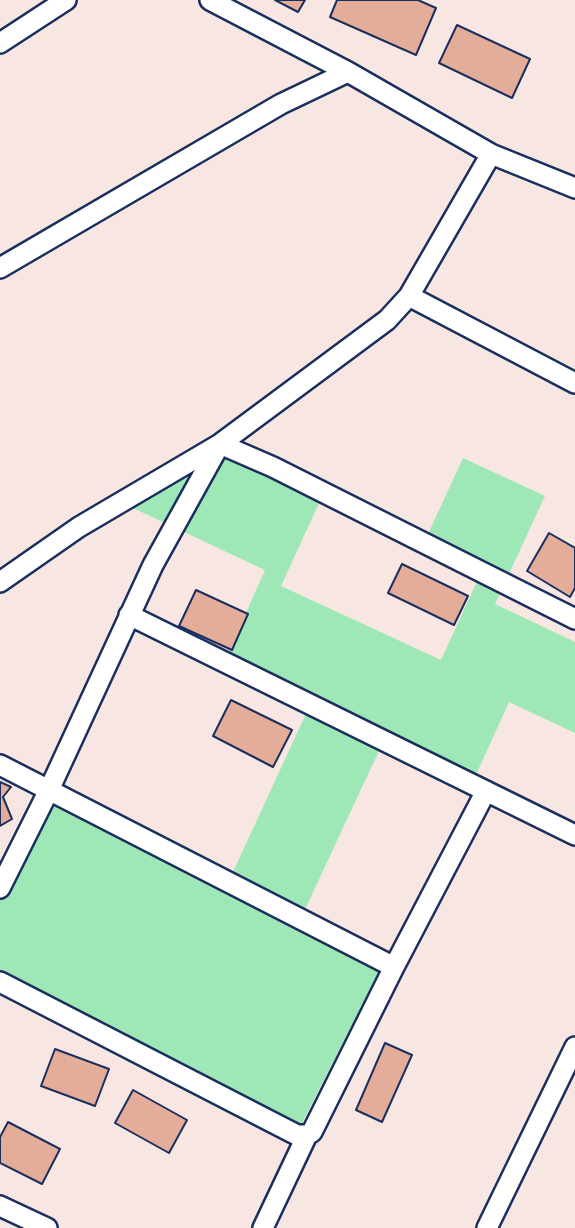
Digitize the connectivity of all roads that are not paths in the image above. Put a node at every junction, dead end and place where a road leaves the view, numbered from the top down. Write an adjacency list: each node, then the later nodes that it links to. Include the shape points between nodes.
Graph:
1 (66, 0): 3 (street)
2 (210, 0): 4 (street)
3 (0, 43)
4 (348, 72): 5 (street); 7 (street, via 281,104)
5 (491, 154): 6 (street); 8 (street)
6 (575, 188)
7 (0, 268)
8 (410, 296): 9 (street); 10 (street, via 387,320)
9 (575, 383)
10 (220, 444): 11 (street, via 79,527); 12 (street); 13 (street)
11 (0, 582)
12 (129, 615): 15 (street); 16 (street)
13 (575, 619)
14 (0, 765): 15 (street)
15 (49, 790): 18 (street); 19 (street)
16 (486, 791): 17 (street); 19 (street)
17 (575, 835)
18 (0, 888)
19 (394, 967): 22 (street)
20 (0, 982): 22 (street, via 297,1135)
21 (575, 1047): 26 (street)
22 (307, 1135): 25 (street)
23 (0, 1206): 24 (street)
24 (47, 1228)
25 (263, 1228)
26 (487, 1228)

